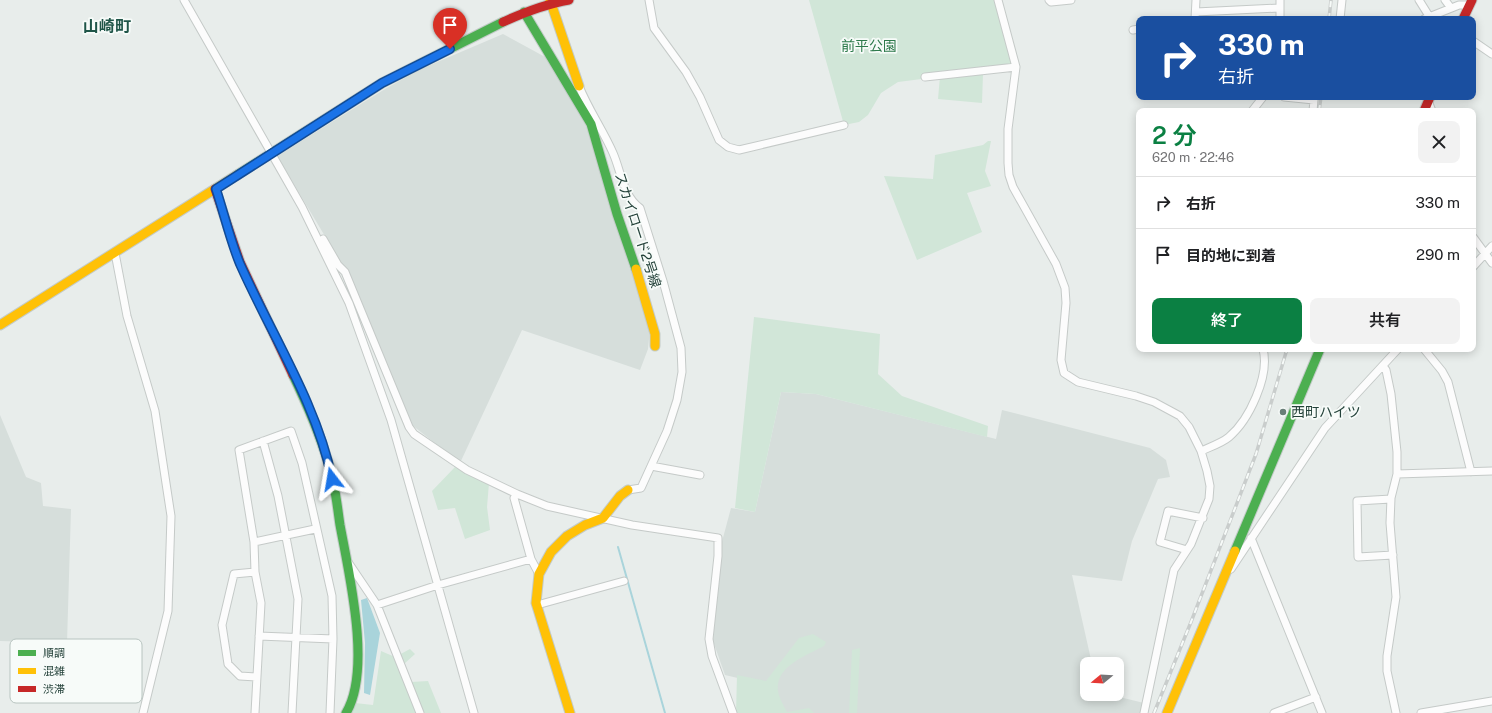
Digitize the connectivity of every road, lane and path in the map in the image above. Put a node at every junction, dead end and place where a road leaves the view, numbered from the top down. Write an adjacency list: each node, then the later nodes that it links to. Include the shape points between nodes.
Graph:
1 (184, 0): 32 (street)
2 (569, 0): 13 (street)
3 (649, 0): 31 (street, via 654,28 686,72 719,140 728,147 739,150)
4 (998, 0): 26 (street)
5 (1049, 0): 6 (street)
6 (1071, 0)
7 (1196, 0): 18 (street)
8 (1280, 0): 15 (street)
9 (1342, 0): 20 (street)
10 (1419, 0): 21 (street)
11 (1445, 0): 16 (street)
12 (1480, 0): 14 (street)
13 (551, 2): 17 (street); 28 (street)
14 (1472, 2): 16 (street); 23 (street)
15 (1279, 8): 18 (street); 19 (street)
16 (1451, 8): 22 (street)
17 (524, 12): 32 (street, via 382,83); 42 (street, スカイロード2号線, via 591,124 617,214 642,286 655,334)
18 (1195, 16)
19 (1280, 16)
20 (1340, 16)
21 (1426, 16)
22 (1429, 16)
23 (1465, 16)
24 (1476, 43): 25 (street)
25 (1492, 54)
26 (1016, 67): 27 (street); 49 (street, via 1008,129 1009,175 1013,187 1056,264 1065,288 1061,360 1064,373 1078,382 1136,396 1167,408 1180,416 1190,427)
27 (925, 77)
28 (579, 86): 50 (street, via 614,154 620,176 633,203 640,208 681,348 682,372 677,400 667,431)
29 (1261, 100): 30 (street)
30 (1254, 108)
31 (844, 125)
32 (271, 154): 33 (street); 34 (street)
33 (216, 189): 37 (street); 67 (street, via 240,262 312,415 329,464)
34 (306, 215): 56 (street, via 345,272 414,434 467,470); 72 (street, via 349,303 392,420)
35 (1476, 242): 38 (street)
36 (1492, 246): 38 (street)
37 (115, 253): 41 (street); 81 (street, via 128,316 155,411 171,516 168,611)
38 (1485, 253): 39 (street); 40 (street)
39 (1492, 263)
40 (1476, 264)
41 (0, 325)
42 (655, 346)
43 (1264, 352): 49 (street, via 1264,377 1239,426 1228,438)
44 (1319, 352): 71 (street)
45 (1396, 352): 47 (street)
46 (1426, 352): 52 (street, via 1448,382)
47 (1384, 366): 53 (street, via 1391,394 1398,452); 62 (street, via 1325,428)
48 (263, 441): 60 (street, via 291,431 302,463); 61 (street); 63 (street, via 239,450)
49 (1201, 451): 59 (street, via 1210,486 1209,500)
50 (651, 466): 54 (street); 55 (street, via 641,488)
51 (1492, 471): 52 (street)
52 (1471, 472): 53 (street)
53 (1397, 474): 57 (street)
54 (700, 475)
55 (628, 490): 58 (street)
56 (517, 494): 58 (street, via 547,506); 66 (street, via 514,498)
57 (1391, 499): 65 (street, via 1390,523); 65 (street, via 1357,501 1358,557)
58 (603, 518): 69 (street, via 567,536 551,552); 89 (street, via 718,538 709,639)
59 (1203, 518): 64 (street); 64 (street, via 1168,511 1160,542)
60 (315, 529): 61 (street); 77 (street, via 332,596)
61 (286, 535): 63 (street); 76 (street, via 298,599)
62 (1251, 538): 71 (street); 79 (street)
63 (254, 542): 68 (street)
64 (1187, 550): 90 (street, via 1174,570)
65 (1394, 555): 94 (street, via 1396,597 1387,671)
66 (531, 559): 69 (street); 72 (street)
67 (347, 561): 73 (street); 85 (street, via 357,627 357,681 352,703)
68 (255, 572): 75 (street, via 261,603); 78 (street, via 234,574 222,625 228,664 240,676)
69 (539, 574): 74 (street)
70 (624, 581): 74 (street)
71 (1220, 584): 91 (street)
72 (438, 585): 73 (street); 87 (street)
73 (377, 605): 86 (street)
74 (537, 605): 88 (street)
75 (259, 636): 76 (street); 78 (street)
76 (296, 638): 77 (street); 83 (street)
77 (333, 640): 84 (street)
78 (256, 677): 82 (street)
79 (1316, 697): 92 (street); 93 (street)
80 (1492, 701): 95 (street)
81 (143, 713)
82 (255, 713)
83 (292, 713)
84 (330, 713)
85 (346, 713)
86 (420, 713)
87 (474, 713)
88 (570, 713)
89 (731, 713)
90 (1144, 713)
91 (1167, 713)
92 (1274, 713)
93 (1322, 713)
94 (1396, 713)
95 (1421, 713)

